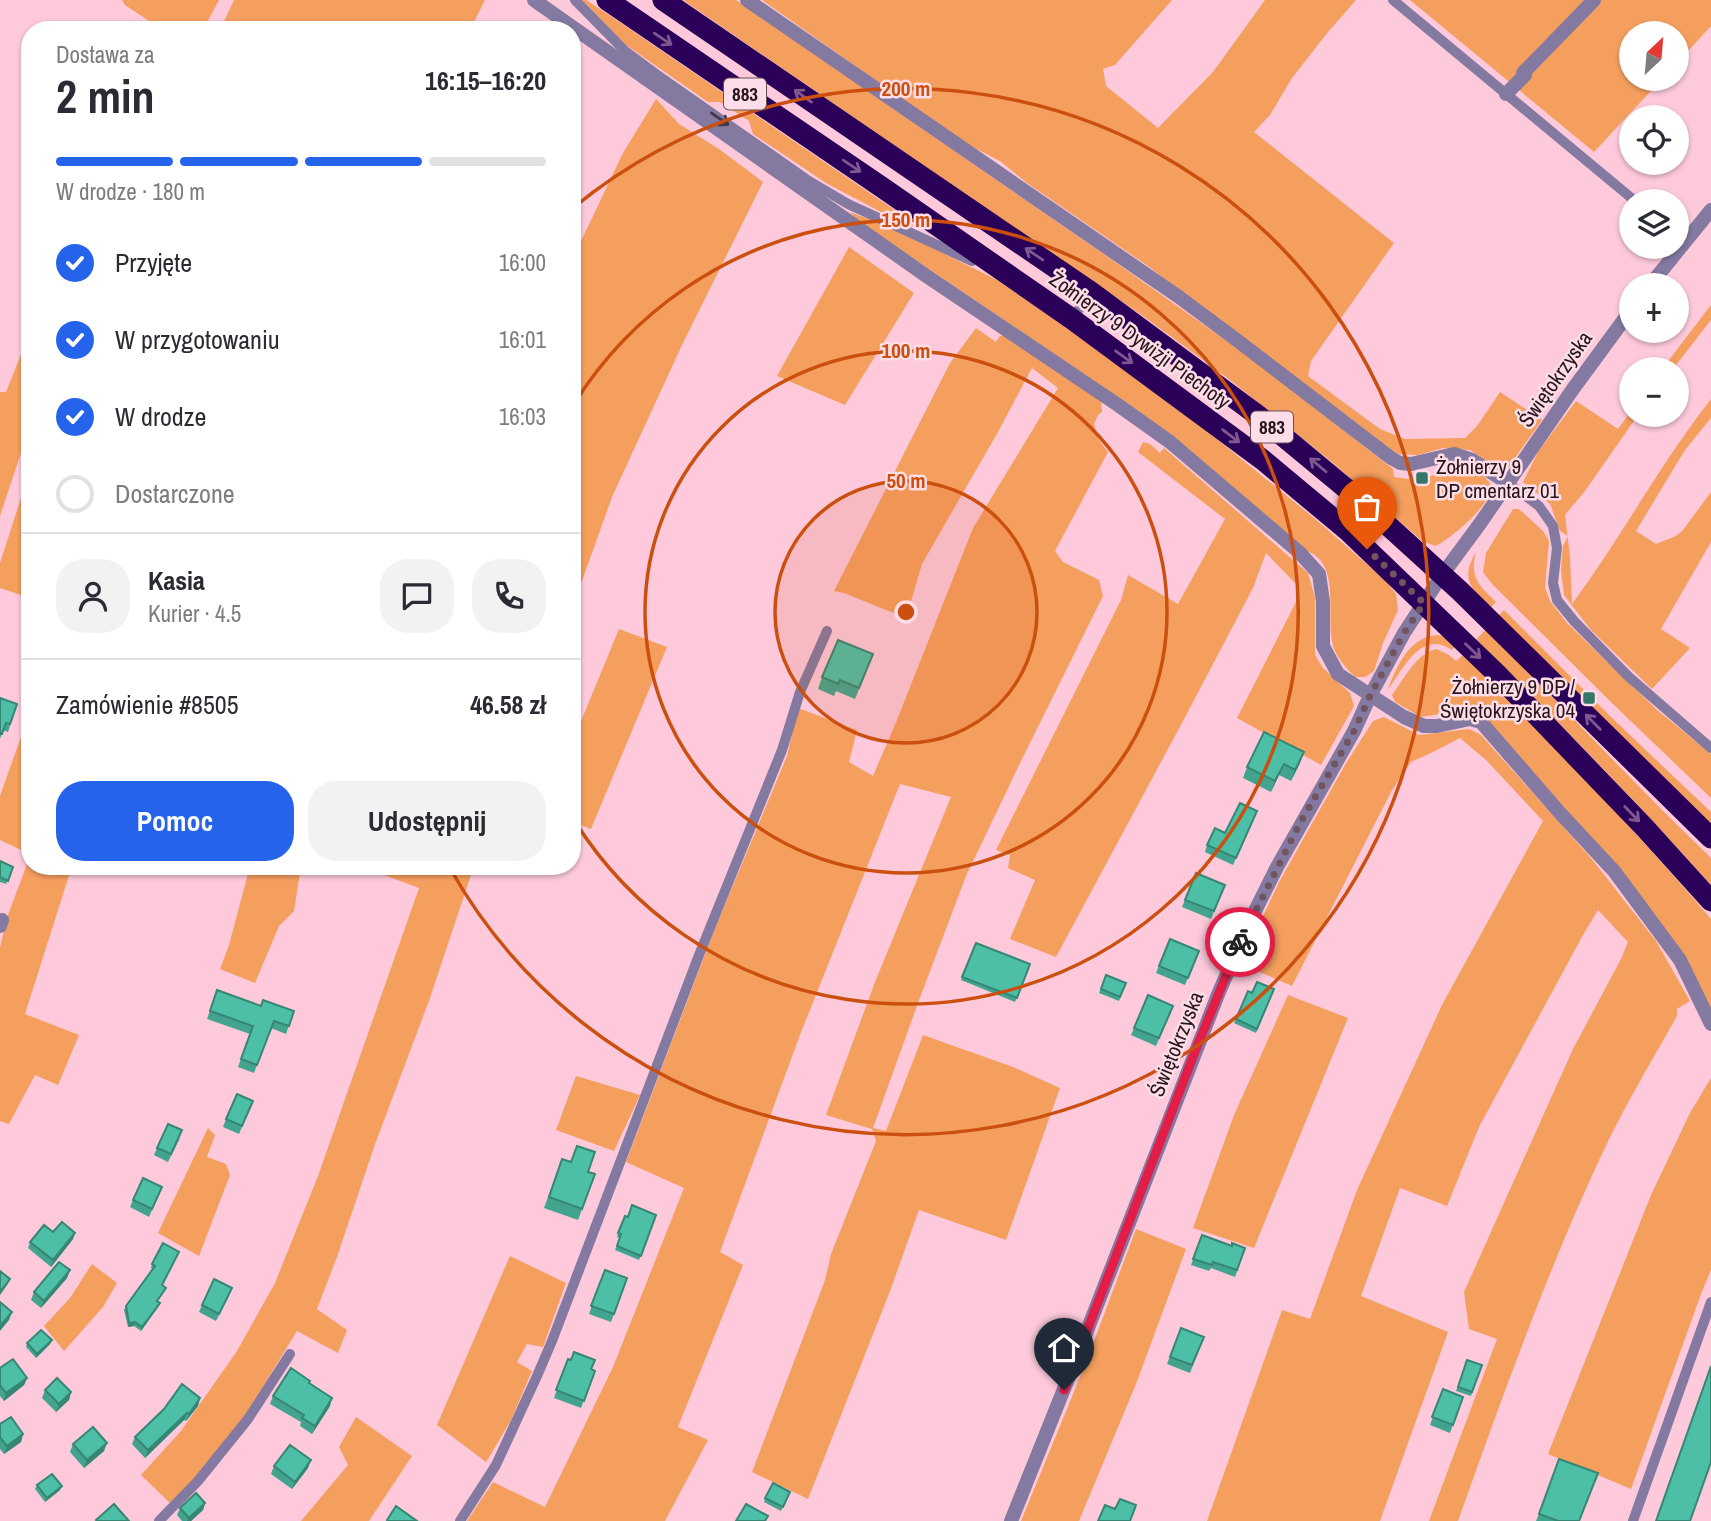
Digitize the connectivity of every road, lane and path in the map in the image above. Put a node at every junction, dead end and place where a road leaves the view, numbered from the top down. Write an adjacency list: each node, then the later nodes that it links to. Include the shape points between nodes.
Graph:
1 (534, 0): 8 (street)
2 (575, 0): 14 (lane, one-way to 14, via 635,59 809,181)
3 (607, 0): 14 (highway, Żołnierzy 9 Dywizji Piechoty / 883, one-way to 14)
4 (663, 0): 15 (highway, Żołnierzy 9 Dywizji Piechoty / 883, one-way to 4)
5 (747, 0): 18 (street, via 1179,298 1391,458 1411,464 1454,454)
6 (1393, 0): 10 (lane)
7 (1594, 0): 10 (street)
8 (564, 21)
9 (581, 33): 22 (street, via 1170,442 1319,574 1322,646 1338,674)
10 (1506, 94): 11 (lane)
11 (1621, 189)
12 (1711, 210): 13 (street)
13 (1689, 232)
14 (1027, 288): 16 (highway, Żołnierzy 9 Dywizji Piechoty / 883)
15 (1091, 292): 16 (lane); 19 (highway, Żołnierzy 9 Dywizji Piechoty / 883, one-way to 15, via 1260,417)
16 (1072, 319): 20 (highway, Żołnierzy 9 Dywizji Piechoty / 883, one-way to 20, via 1263,460 1349,531)
17 (1619, 326): 18 (street, Świętokrzyska)
18 (1508, 483): 19 (street, Świętokrzyska); 23 (lane, via 1539,506 1553,526 1557,600 1629,677)
19 (1442, 575): 20 (street, Świętokrzyska); 24 (highway, Żołnierzy 9 Dywizji Piechoty / 883, one-way to 19)
20 (1424, 603): 22 (street, Świętokrzyska); 25 (highway, Żołnierzy 9 Dywizji Piechoty / 883, one-way to 25, via 1646,828)
21 (827, 631): 30 (lane, via 547,1353 496,1465)
22 (1370, 696): 26 (street, via 1424,726 1470,719 1481,722 1644,909 1680,960); 31 (street, Świętokrzyska, via 1236,953)
23 (1711, 748)
24 (1711, 838)
25 (1711, 901)
26 (1711, 1024)
27 (1711, 1302): 32 (lane)
28 (290, 1354): 29 (lane, via 248,1419)
29 (159, 1521)
30 (460, 1521)
31 (1011, 1521)
32 (1633, 1521)

